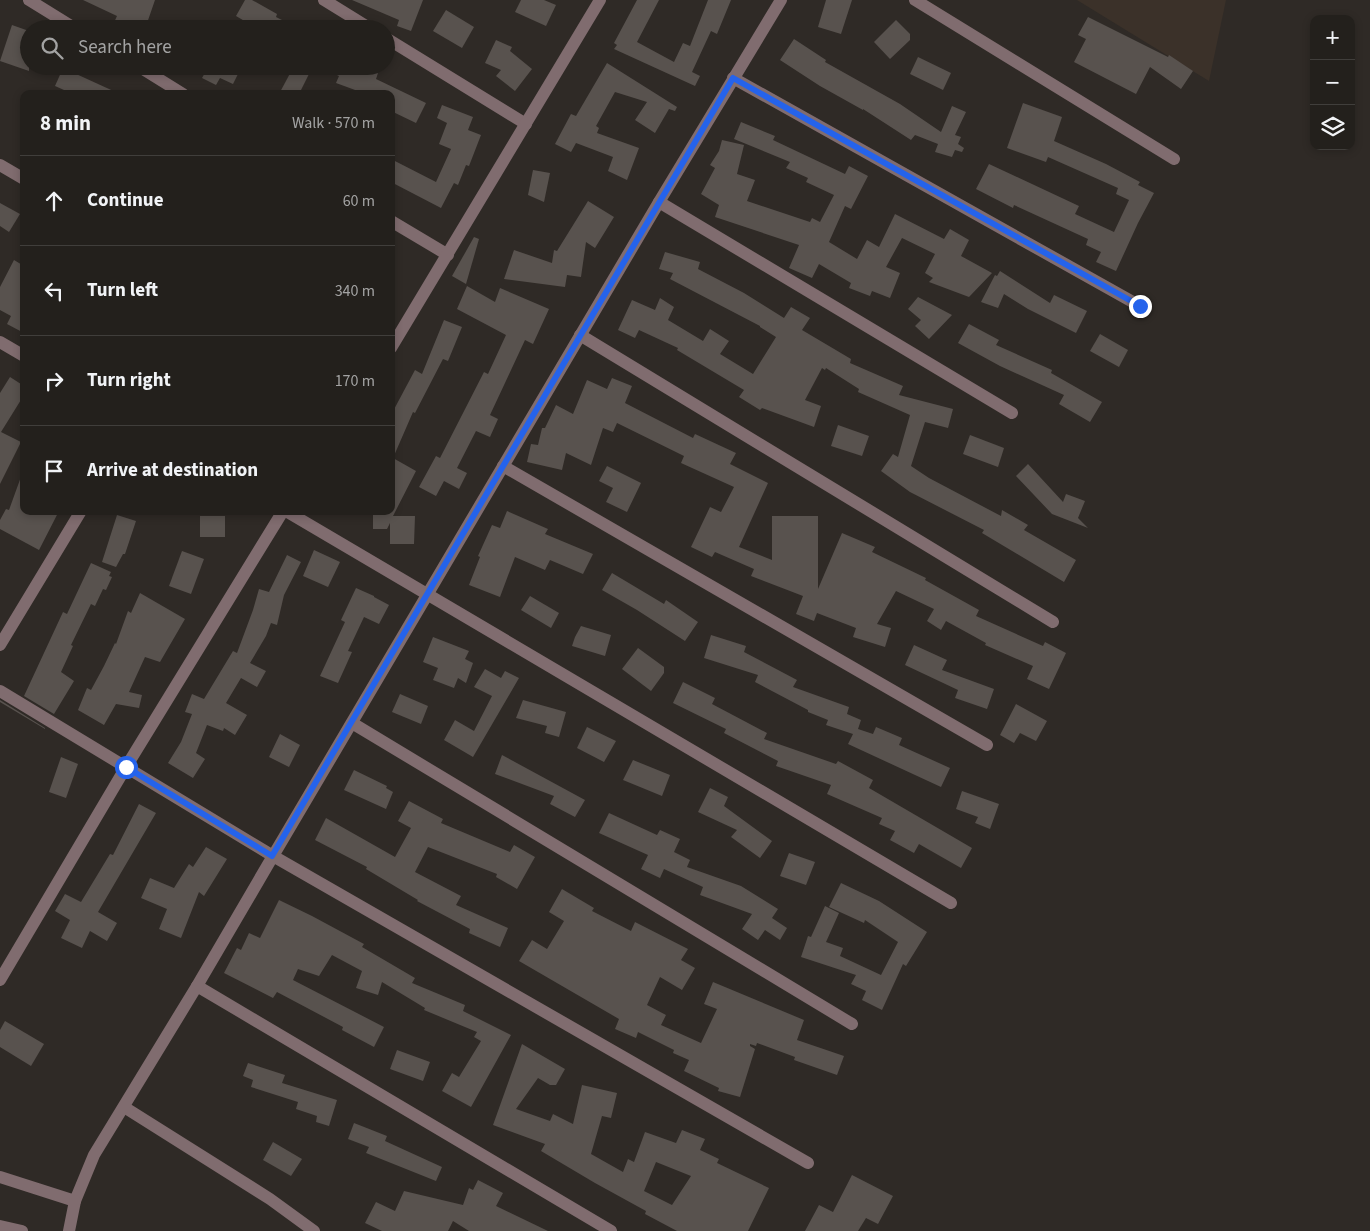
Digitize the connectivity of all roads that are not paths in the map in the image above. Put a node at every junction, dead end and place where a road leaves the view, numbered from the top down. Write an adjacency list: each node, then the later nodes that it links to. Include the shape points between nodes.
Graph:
1 (29, 0): 6 (street)
2 (324, 0): 7 (street)
3 (600, 0): 12 (street)
4 (781, 0): 10 (street)
5 (915, 0): 13 (street)
6 (61, 20)
7 (356, 20)
8 (395, 44): 12 (street)
9 (152, 75): 11 (street)
10 (733, 78): 16 (street); 19 (street)
11 (177, 90)
12 (526, 124): 18 (street)
13 (1174, 159)
14 (0, 165): 15 (street)
15 (20, 177)
16 (659, 202): 20 (street); 24 (street)
17 (395, 223): 18 (street)
18 (448, 255): 21 (street)
19 (1140, 306)
20 (580, 335): 25 (street); 30 (street)
21 (395, 341)
22 (0, 342): 23 (street)
23 (20, 354)
24 (1012, 413)
25 (503, 466): 29 (street); 34 (street)
26 (79, 515): 31 (street)
27 (283, 515): 35 (street)
28 (292, 515): 29 (street)
29 (427, 594): 33 (street); 37 (street)
30 (1053, 622)
31 (0, 645)
32 (0, 691): 35 (street)
33 (352, 722): 36 (street); 40 (street)
34 (987, 746)
35 (126, 767): 36 (street); 38 (street)
36 (272, 856): 39 (street); 42 (street)
37 (951, 903)
38 (0, 980)
39 (197, 986): 41 (street); 49 (street)
40 (852, 1024)
41 (124, 1107): 44 (street, via 94,1155); 48 (street, via 270,1199)
42 (808, 1163)
43 (0, 1177): 44 (street)
44 (75, 1201): 47 (street)
45 (0, 1226): 46 (street)
46 (22, 1231)
47 (69, 1231)
48 (314, 1231)
49 (611, 1231)

